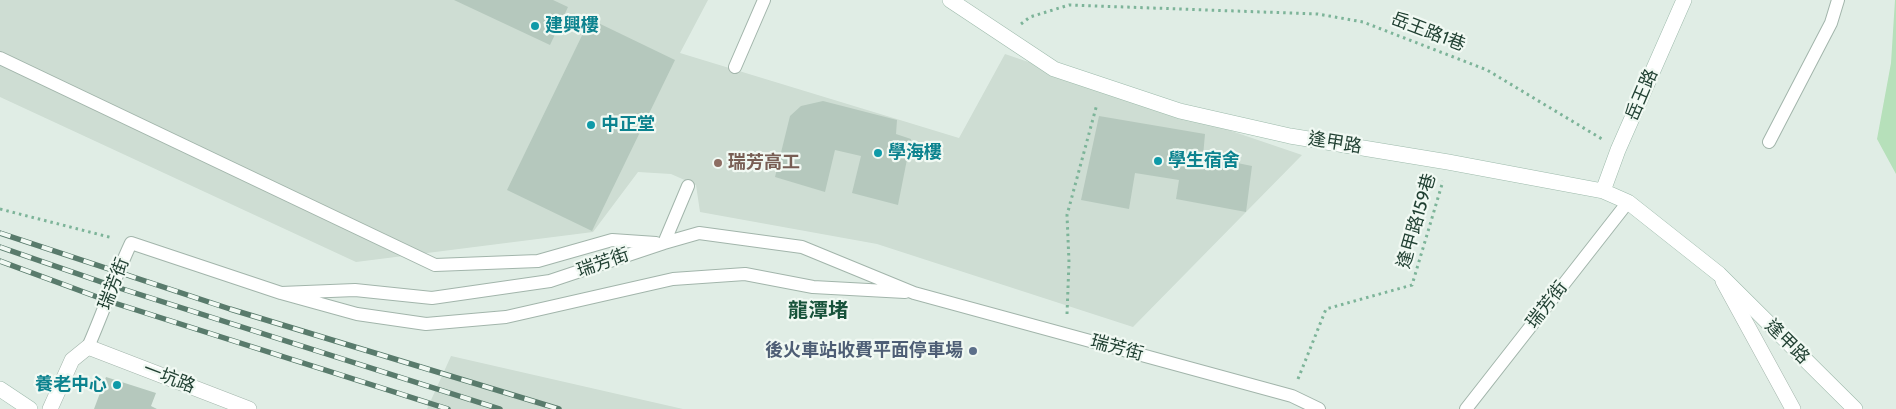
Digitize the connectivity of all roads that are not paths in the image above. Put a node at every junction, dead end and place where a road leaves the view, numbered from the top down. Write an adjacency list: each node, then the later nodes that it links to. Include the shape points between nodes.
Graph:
1 (764, 0): 6 (lane)
2 (950, 0): 9 (main road, 逢甲路, via 1054,69 1180,111 1290,136)
3 (1684, 0): 9 (main road, 岳王路)
4 (1838, 0): 7 (lane, via 1832,23)
5 (0, 58): 11 (lane, via 435,265 538,261 612,240)
6 (735, 67)
7 (1770, 142)
8 (688, 186): 11 (lane)
9 (1603, 191): 10 (main road, 逢甲路)
10 (1628, 202): 12 (main road, 逢甲路); 21 (lane, 瑞芳街)
11 (664, 243): 13 (lane, 瑞芳街, via 550,281 432,298 355,290); 14 (lane, 瑞芳街, via 699,233 802,247)
12 (1719, 274): 22 (main road, 逢甲路); 23 (main road, 逢甲路)
13 (281, 293): 14 (lane, 瑞芳街, via 357,314 426,324 506,316 673,279 745,274 813,287); 15 (lane, 瑞芳街, via 130,243)
14 (914, 293): 20 (lane, 瑞芳街, via 1292,396)
15 (88, 347): 18 (main road, 瑞芳街, via 72,360); 19 (main road, 一坑路)
16 (0, 388): 17 (main road)
17 (30, 409)
18 (50, 409)
19 (249, 409)
20 (1318, 409)
21 (1466, 409)
22 (1793, 409)
23 (1855, 409)

